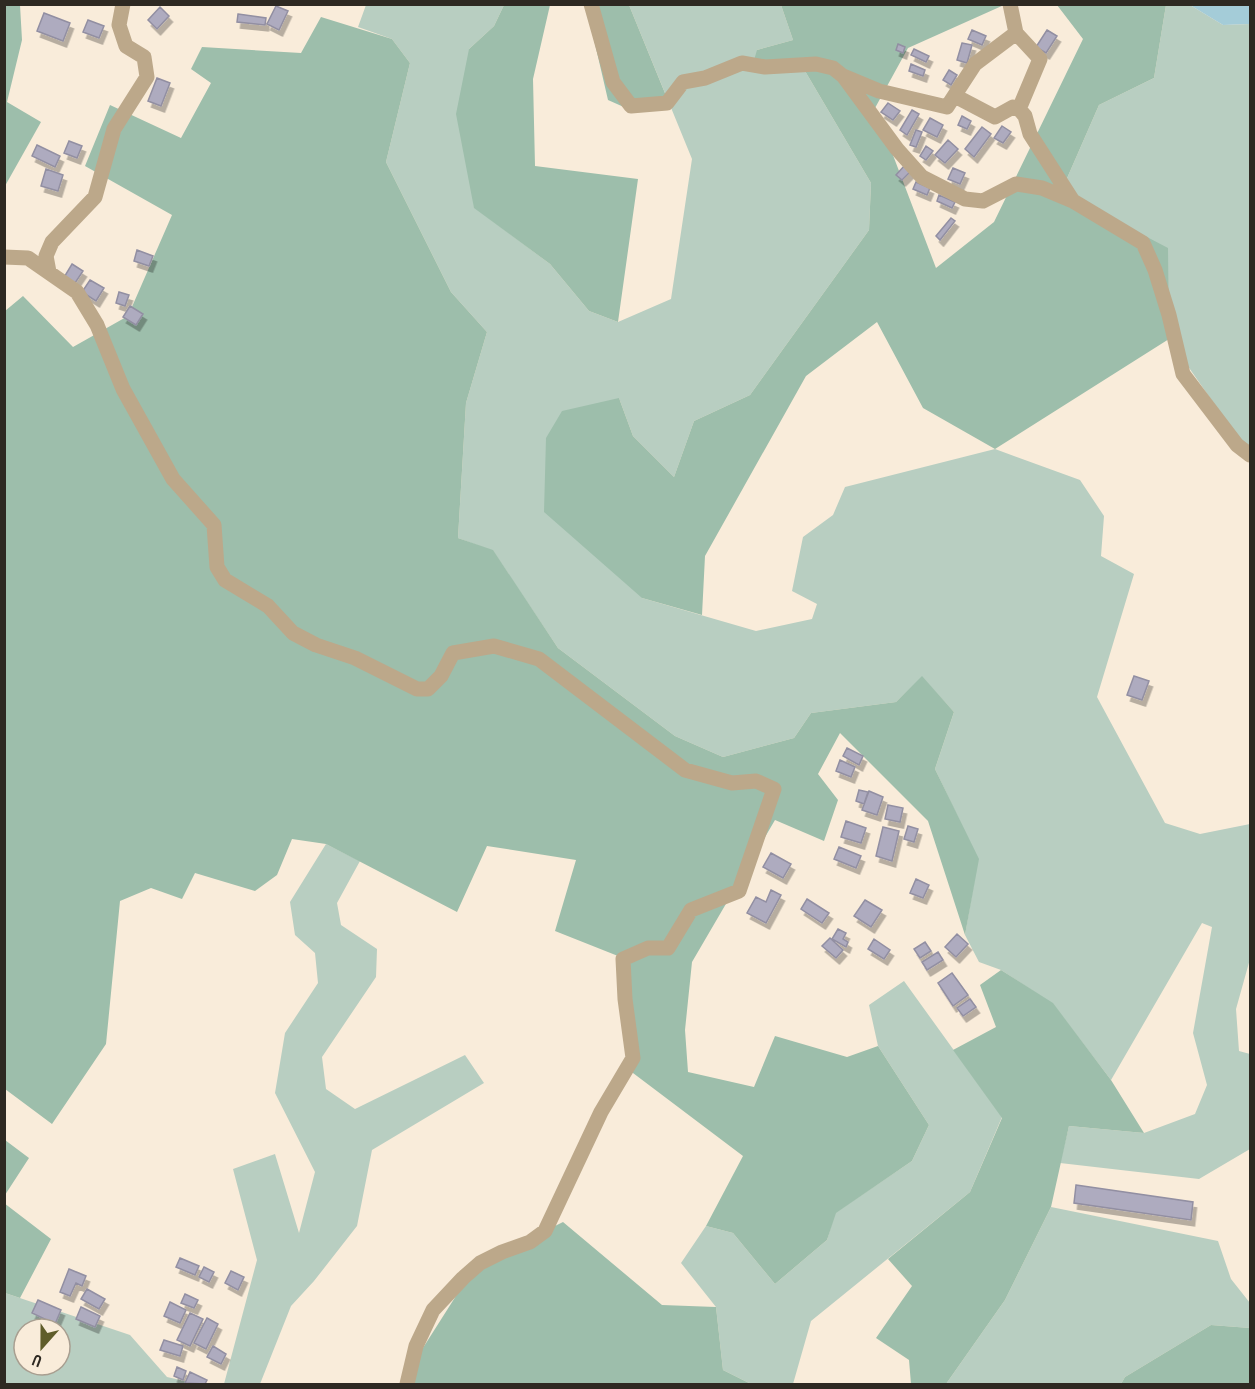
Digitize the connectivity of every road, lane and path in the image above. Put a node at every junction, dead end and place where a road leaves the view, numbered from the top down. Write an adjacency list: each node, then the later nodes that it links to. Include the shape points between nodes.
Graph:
1 (123, 4): 10 (street, via 119,25 126,46 144,57 147,77 114,129 95,197 52,242 46,256)
2 (591, 4): 5 (street, via 614,82 631,106 667,103 682,82 705,78 742,63 765,68 816,64 833,68)
3 (1010, 4): 4 (street)
4 (1016, 33): 6 (street, via 975,64); 7 (street, via 1040,59)
5 (843, 76): 6 (street, via 879,91 947,107); 8 (street, via 922,177 965,199 983,201 1016,184 1042,188)
6 (955, 96): 7 (street, via 995,117 1013,107)
7 (1019, 109): 8 (street, via 1026,116 1030,134)
8 (1073, 201): 11 (street, via 1143,243 1165,304 1183,374 1237,445)
9 (4, 256): 10 (street, via 28,258)
10 (50, 272): 12 (street, via 76,292 97,325 123,389 173,479 214,525 217,567 225,580 268,606 293,633 417,689 428,689 441,676 453,653 494,646 539,659 685,770 732,783 756,781 774,789 739,891 691,909 668,948 648,948 623,959 633,1058 601,1112 545,1232 480,1263 433,1310 416,1346)
11 (1251, 455)
12 (407, 1384)

